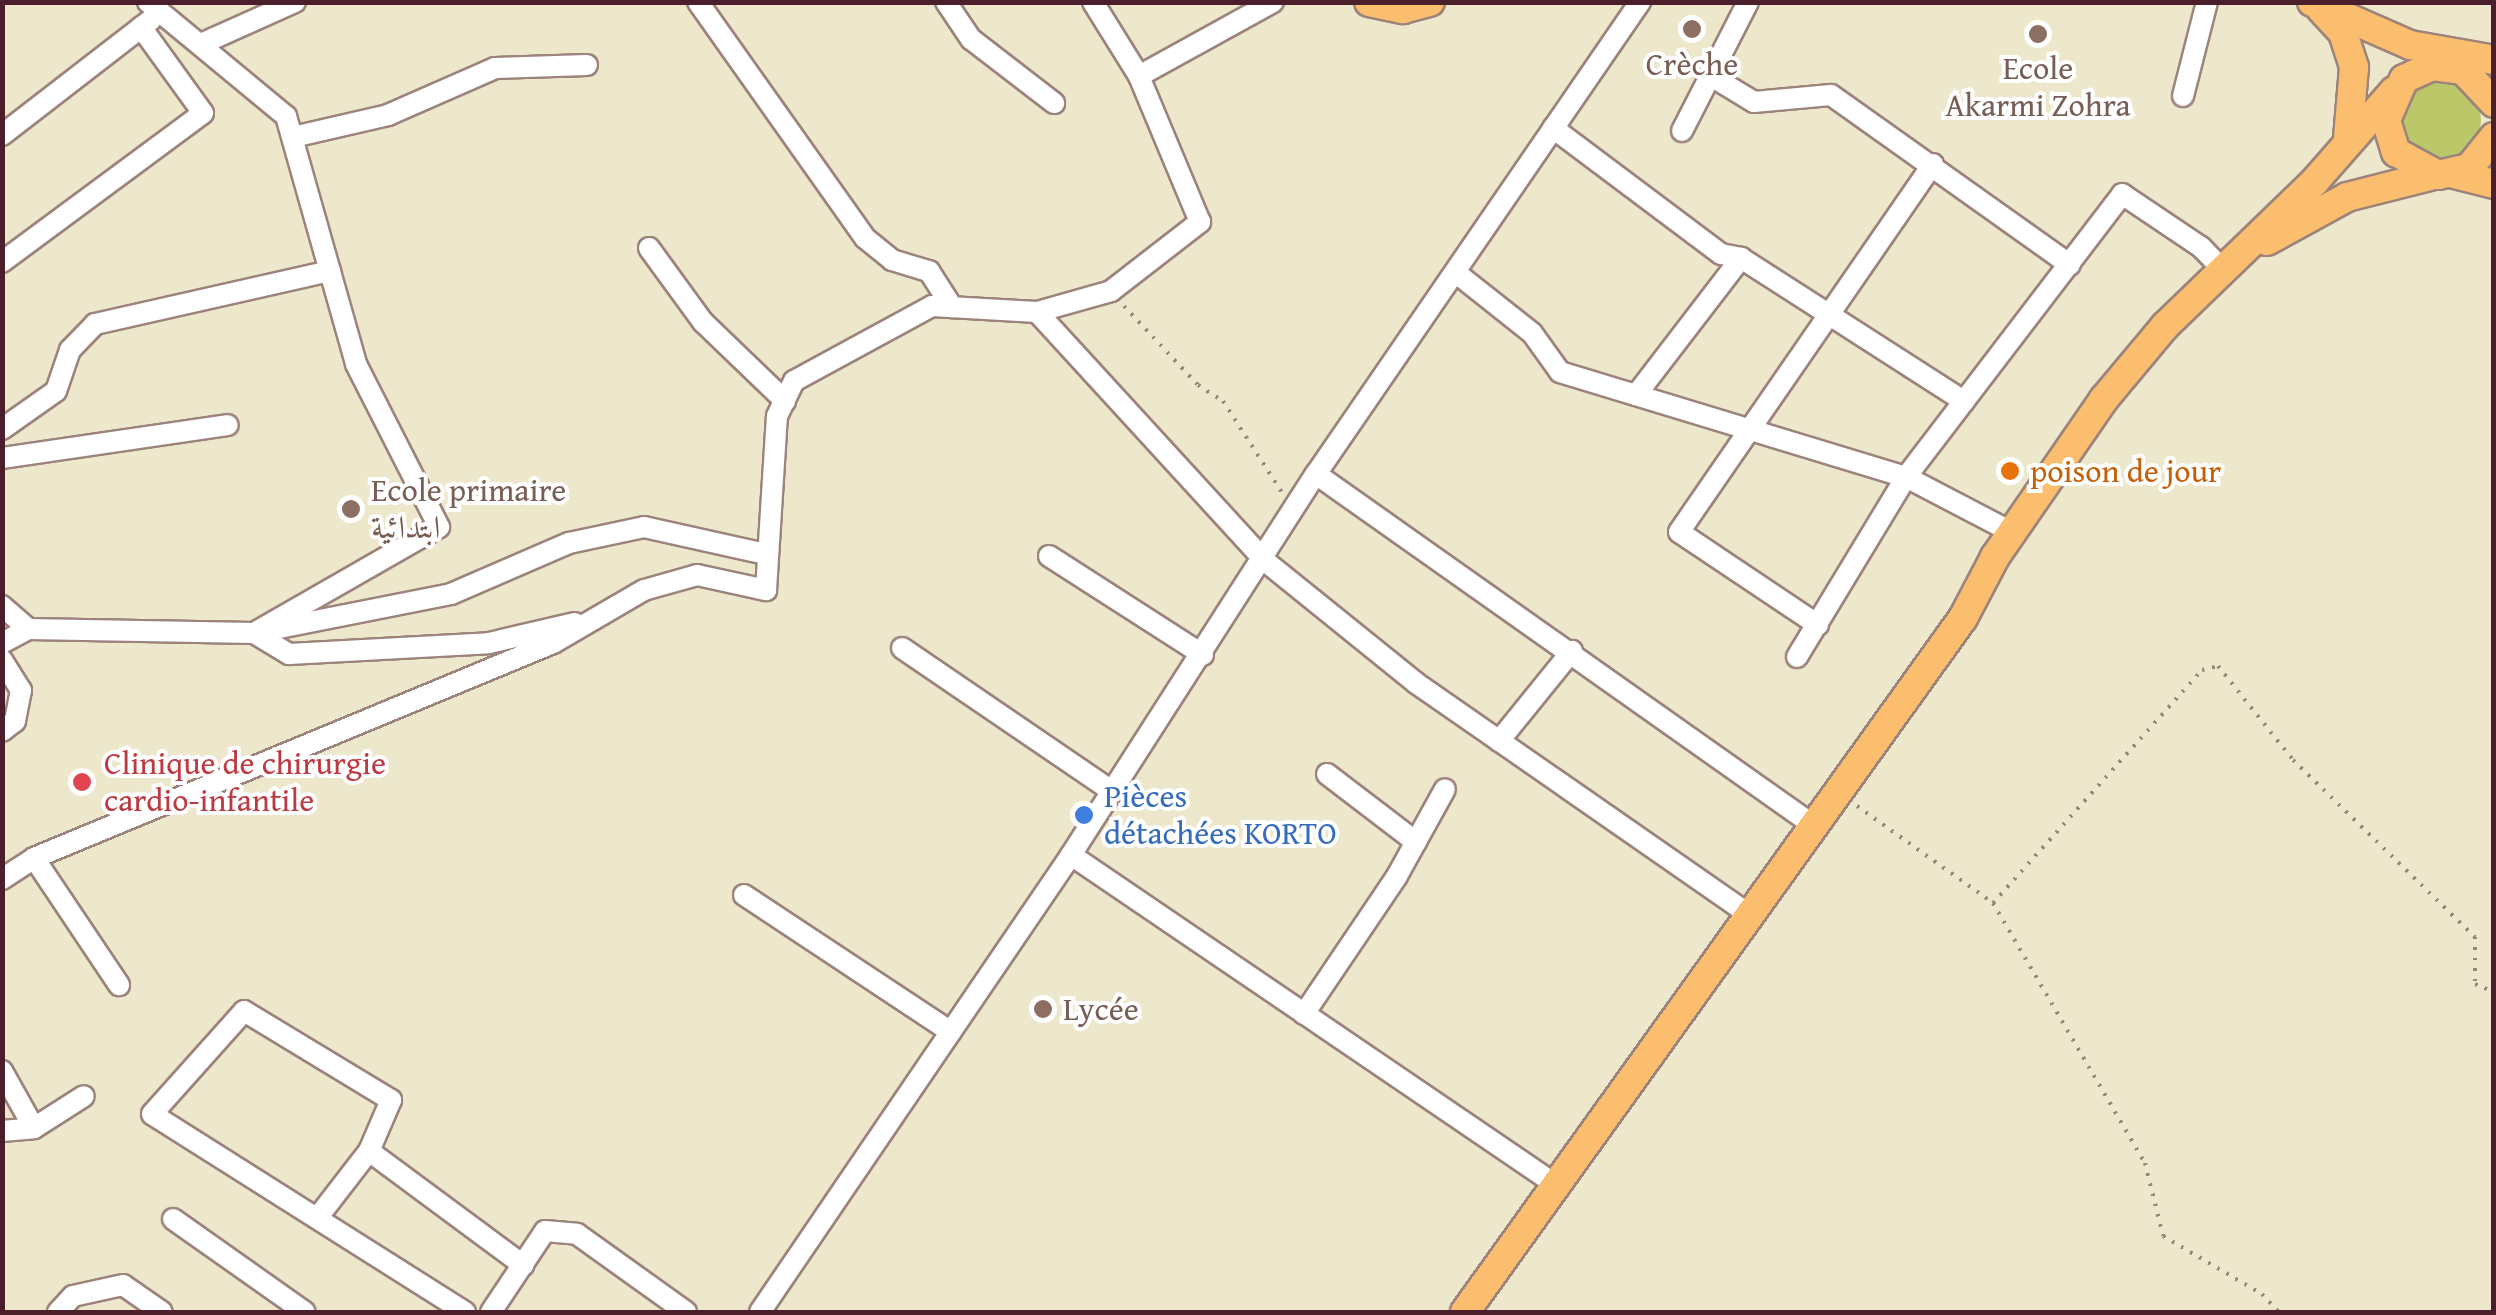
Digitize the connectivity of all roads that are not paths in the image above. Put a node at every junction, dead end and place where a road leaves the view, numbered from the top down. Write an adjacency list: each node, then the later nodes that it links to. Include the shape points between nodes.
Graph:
1 (294, 2): 14 (street)
2 (698, 2): 42 (street, via 865,238 892,260 929,271)
3 (946, 2): 24 (street, via 971,39)
4 (1094, 2): 19 (street)
5 (1274, 2): 19 (street)
6 (1369, 2): 7 (main road, via 1403,10)
7 (1430, 2)
8 (1640, 2): 26 (street)
9 (1748, 2): 20 (street)
10 (2207, 2): 22 (street)
11 (2309, 2): 15 (main road); 21 (main road, via 2343,32)
12 (155, 7): 13 (street); 14 (street)
13 (141, 28): 28 (street); 37 (street, via 203,113)
14 (201, 44): 29 (street, via 286,116)
15 (2410, 46): 16 (main road); 18 (main road)
16 (2494, 61): 18 (main road)
17 (586, 65): 29 (street, via 495,68 388,115)
18 (2448, 66): 23 (main road, via 2476,78); 25 (main road, via 2418,71)
19 (1140, 76): 43 (street, via 1200,222 1111,291)
20 (1711, 76): 27 (street); 32 (street, via 1754,102 1831,96)
21 (2356, 78): 25 (main road); 31 (main road)
22 (2183, 96)
23 (2494, 102)
24 (1054, 104)
25 (2385, 107): 31 (main road); 33 (main road, via 2388,137 2407,164)
26 (1554, 128): 36 (street, via 1721,254); 41 (street)
27 (1682, 131)
28 (2, 134)
29 (293, 137): 40 (street)
30 (2494, 137): 33 (main road, via 2480,159)
31 (2346, 145): 39 (main road)
32 (1932, 164): 38 (street); 44 (street)
33 (2446, 175): 34 (main road); 39 (main road, via 2404,178 2330,204)
34 (2494, 184)
35 (649, 248): 46 (street, via 703,322)
36 (1741, 258): 44 (street); 45 (street)
37 (2, 262)
38 (2070, 265): 39 (street, via 2122,194); 47 (street)
39 (2224, 266): 54 (main road, via 2104,399)
40 (330, 272): 50 (street, via 95,324 70,350 56,392); 62 (street, via 356,364 439,527)
41 (1455, 272): 45 (street, via 1532,333 1560,372); 52 (street)
42 (952, 307): 43 (street); 46 (street, via 932,306 794,381)
43 (1037, 312): 57 (street)
44 (1829, 314): 47 (street); 49 (street)
45 (1636, 395): 49 (street)
46 (784, 401): 55 (street, via 777,416)
47 (1964, 401): 53 (street)
48 (228, 425): 51 (street)
49 (1749, 429): 53 (street); 60 (street, via 1679,532)
50 (2, 430)
51 (2, 458)
52 (1316, 474): 57 (street); 65 (street)
53 (1906, 477): 54 (street); 60 (street)
54 (2013, 534): 74 (main road, via 1962,618)
55 (766, 554): 59 (street, via 766,590 697,574 644,590); 62 (street, via 644,527 569,544 450,594)
56 (1049, 556): 66 (street)
57 (1265, 562): 66 (street); 70 (street)
58 (2, 606): 61 (street)
59 (596, 618): 62 (street, via 488,643 289,654); 77 (street, via 553,644)
60 (1818, 624): 67 (street)
61 (28, 629): 62 (street); 63 (street)
62 (254, 632)
63 (2, 643)
64 (902, 648): 73 (street)
65 (1572, 650): 70 (street); 74 (street)
66 (1203, 655): 73 (street)
67 (1797, 657)
68 (2, 660): 69 (street, via 21,690 21,707)
69 (2, 731)
70 (1500, 741): 80 (street)
71 (1327, 774): 75 (street)
72 (1446, 789): 75 (street)
73 (1113, 792): 76 (street)
74 (1813, 825): 80 (main road)
75 (1416, 842): 82 (street)
76 (1071, 856): 82 (street); 83 (street)
77 (34, 858): 78 (street); 81 (street)
78 (2, 879)
79 (744, 894): 83 (street)
80 (1750, 915): 89 (main road)
81 (119, 985)
82 (1304, 1014): 89 (street)
83 (951, 1032): 99 (street)
84 (2, 1072): 86 (street)
85 (84, 1096): 86 (street)
86 (34, 1128): 87 (street)
87 (2, 1131)
88 (370, 1151): 90 (street); 90 (street, via 391,1100 244,1011 152,1114); 92 (street)
89 (1556, 1184): 100 (main road)
90 (318, 1216): 96 (street)
91 (173, 1220): 95 (street)
92 (523, 1265): 97 (street); 98 (street, via 545,1231 577,1234)
93 (58, 1312): 94 (street, via 73,1296 123,1284)
94 (162, 1312)
95 (305, 1312)
96 (465, 1312)
97 (491, 1312)
98 (686, 1312)
99 (760, 1312)
100 (1466, 1312)

